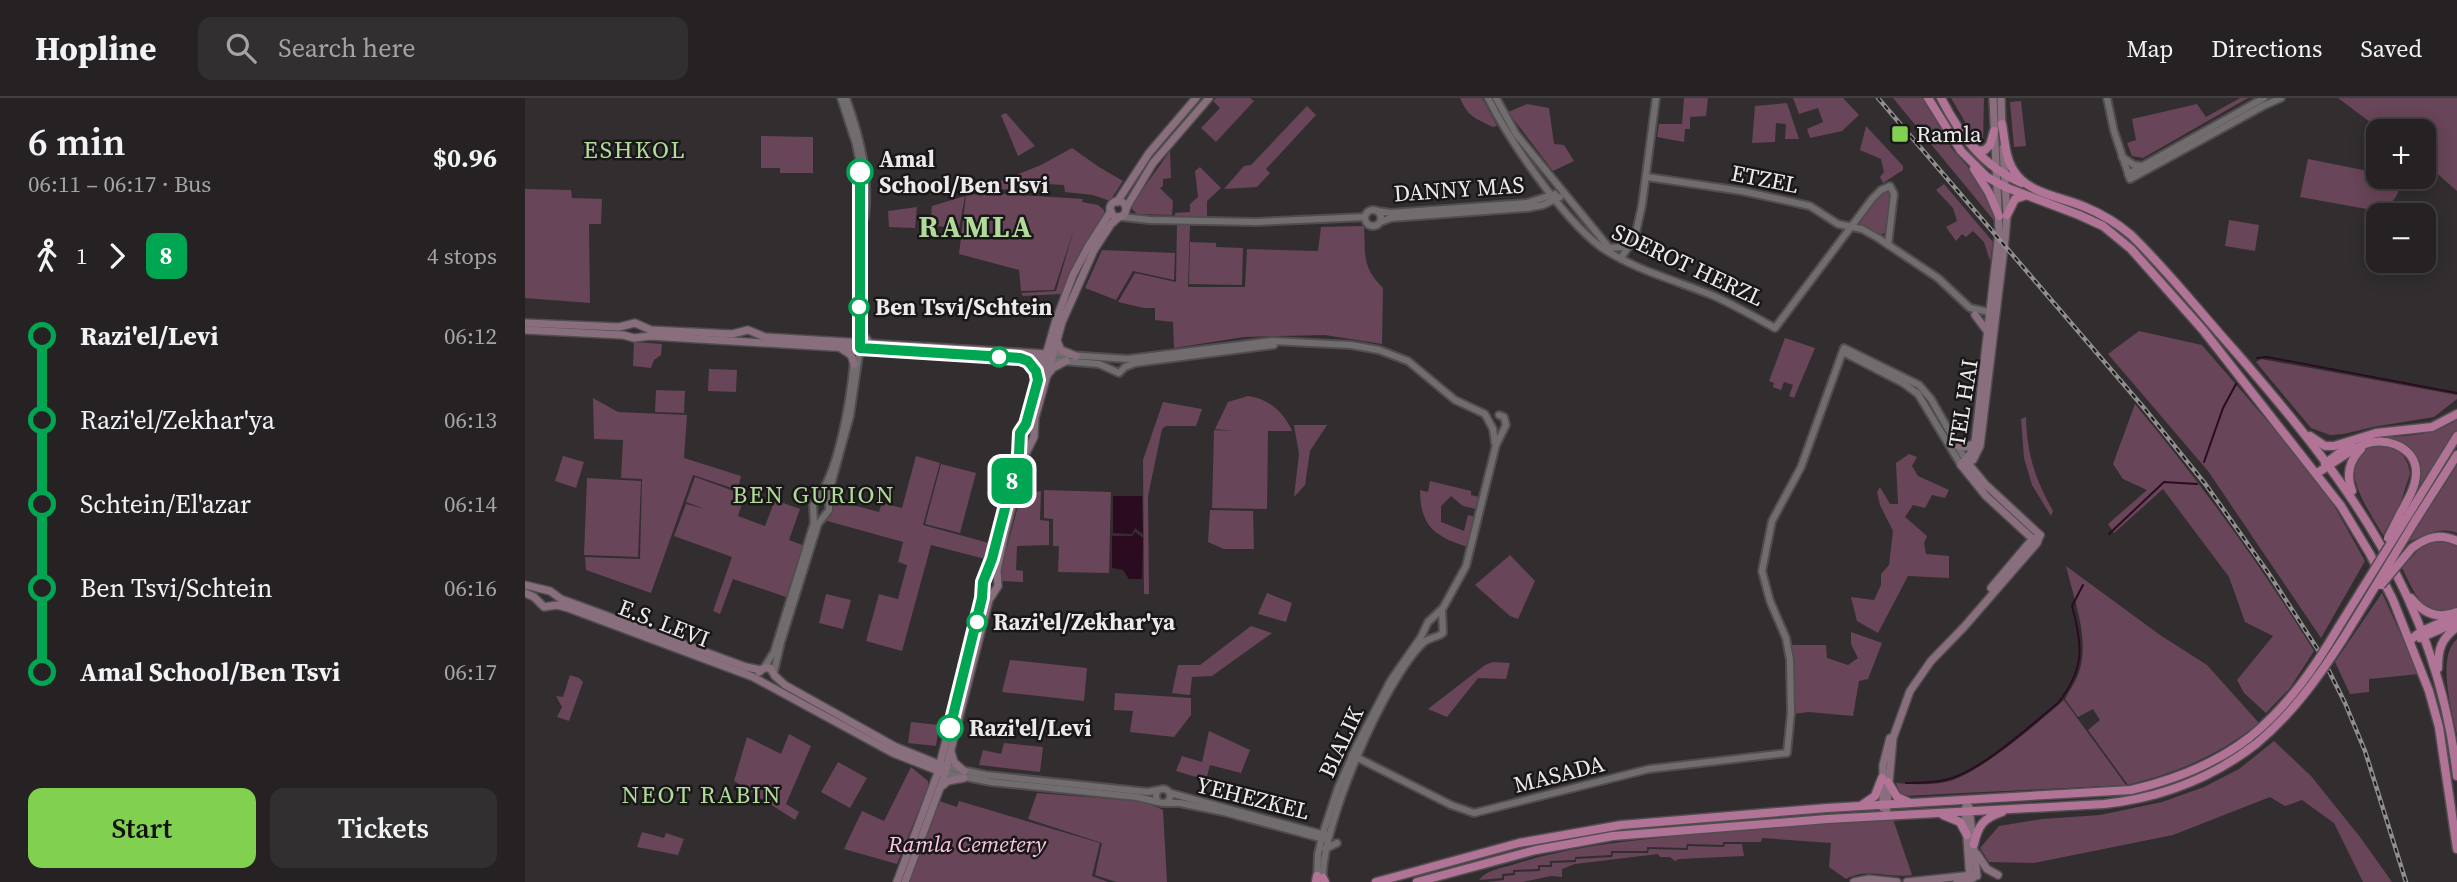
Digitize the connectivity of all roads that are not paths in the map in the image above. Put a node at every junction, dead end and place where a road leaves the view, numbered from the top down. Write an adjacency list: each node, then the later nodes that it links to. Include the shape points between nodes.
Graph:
1 (843, 98): 49 (street, via 860,164)
2 (1196, 98): 29 (main road, via 1149,153)
3 (1209, 98): 32 (main road, via 1153,163)
4 (1488, 98): 27 (street, SDEROT HERZL, via 1508,134)
5 (1496, 98): 26 (street, SDEROT HERZL, via 1517,134)
6 (1656, 98): 23 (street)
7 (1929, 98): 17 (highway)
8 (1941, 98): 16 (highway)
9 (1993, 98): 15 (main road)
10 (2001, 98): 14 (main road, TEL HAI)
11 (2107, 98): 18 (street)
12 (2265, 98): 19 (street)
13 (2281, 98): 22 (street)
14 (2002, 124): 21 (main road, TEL HAI); 25 (highway, via 2012,168)
15 (1994, 131): 16 (highway, via 1986,150); 20 (main road)
16 (1968, 143): 20 (highway)
17 (1962, 153): 24 (highway); 33 (highway)
18 (2122, 157): 19 (street, via 2134,165); 22 (street)
19 (2145, 165): 22 (street)
20 (1996, 171): 21 (highway); 24 (main road)
21 (2004, 176): 24 (main road, TEL HAI); 25 (highway)
22 (2129, 176)
23 (1650, 177): 36 (street, ETZEL, via 1799,202); 39 (street)
24 (2001, 185): 28 (highway); 33 (main road, TEL HAI)
25 (2038, 190): 76 (highway, via 2092,210 2131,235)
26 (1563, 192): 27 (street, DANNY MAS); 39 (street, SDEROT HERZL, via 1609,248)
27 (1557, 199): 31 (street, DANNY MAS); 35 (street, DANNY MAS, via 1527,208 1385,218); 42 (street, SDEROT HERZL, via 1588,236)
28 (2037, 199): 33 (highway, via 2019,196); 90 (highway, via 2103,226 2125,242 2203,330)
29 (1117, 202): 30 (main road); 32 (main road, via 1124,204)
30 (1111, 211): 32 (main road, via 1113,215); 62 (main road, via 1073,275)
31 (1377, 212): 34 (street, via 1370,211); 35 (street)
32 (1123, 213): 34 (street, DANNY MAS, via 1136,219 1275,222); 54 (main road, via 1094,250)
33 (2003, 215): 43 (main road, TEL HAI)
34 (1366, 217): 35 (street, via 1371,225)
35 (1380, 222)
36 (1851, 226): 37 (street, via 1887,186 1894,194); 38 (street, ETZEL); 42 (street, SDEROT HERZL, via 1776,328 1712,295)
37 (1889, 231): 38 (street); 40 (street)
38 (1878, 238): 40 (street, ETZEL)
39 (1632, 243): 42 (street)
40 (1888, 245): 41 (street, ETZEL)
41 (1905, 257): 43 (street, ETZEL, via 1938,278 1971,308); 44 (street, ETZEL)
42 (1621, 258)
43 (1991, 314): 44 (street); 52 (main road, TEL HAI); 87 (main road, TEL HAI, via 1980,446)
44 (1975, 315): 52 (main road)
45 (525, 323): 47 (main road)
46 (639, 325): 47 (main road); 51 (main road, via 651,330); 53 (main road, via 641,331)
47 (629, 326): 53 (main road)
48 (525, 330): 53 (main road)
49 (859, 330): 56 (main road); 58 (street)
50 (752, 332): 51 (main road); 55 (main road, via 754,338); 58 (main road)
51 (742, 333): 55 (main road)
52 (1988, 333): 83 (main road, TEL HAI)
53 (634, 337): 55 (main road)
54 (1057, 340): 61 (main road, via 1061,351); 62 (main road)
55 (747, 343): 59 (main road)
56 (872, 343): 58 (main road); 62 (main road)
57 (1318, 343): 64 (street, via 1262,342); 68 (street, via 1253,347); 70 (street, via 1396,355)
58 (858, 346): 59 (main road); 63 (main road); 66 (street); 93 (street, via 850,416)
59 (838, 347): 66 (main road, via 851,355)
60 (1843, 350): 84 (street, via 1919,385); 88 (street, via 1918,394); 126 (street, MASADA, via 1801,467 1772,521 1762,571 1789,649 1787,753 1649,769 1473,813)
61 (1076, 356): 62 (street); 64 (street)
62 (1048, 357): 63 (main road); 65 (street); 69 (main road)
63 (1020, 358): 69 (main road, via 1032,364)
64 (1118, 358): 67 (street, via 1111,360); 68 (street)
65 (1066, 361): 67 (street); 69 (main road)
66 (854, 364): 92 (street, via 843,429)
67 (1109, 368): 68 (street, via 1113,373)
68 (1125, 368)
69 (1041, 380): 74 (main road); 77 (main road)
70 (1473, 409): 72 (street); 73 (street, via 1485,414)
71 (2457, 414): 78 (highway, via 2432,427)
72 (1499, 415): 73 (street, via 1492,417); 75 (street, via 1506,419)
73 (1491, 426): 75 (street); 85 (street)
74 (1024, 429): 77 (main road); 80 (main road)
75 (1503, 429): 85 (street)
76 (2302, 430): 78 (highway, via 2329,446); 89 (highway)
77 (1033, 431): 82 (main road)
78 (2369, 436): 89 (highway, via 2351,444)
79 (2457, 436): 97 (highway)
80 (1020, 439): 82 (main road); 102 (main road)
81 (2384, 441): 89 (highway, via 2362,446); 94 (highway, via 2361,449 2350,465 2349,480); 97 (highway, via 2405,450 2416,468)
82 (1030, 442): 101 (main road)
83 (1975, 442): 84 (main road, via 1966,447); 88 (main road, TEL HAI)
84 (1956, 445): 88 (street)
85 (1495, 449): 111 (street, via 1467,566)
86 (2457, 455): 97 (highway)
87 (1975, 458): 88 (main road, TEL HAI); 91 (main road)
88 (1965, 463): 91 (main road); 98 (main road, via 1986,496)
89 (2328, 464): 90 (highway); 94 (highway)
90 (2317, 473): 119 (highway, via 2370,554)
91 (1980, 479): 98 (main road)
92 (818, 500): 93 (street); 95 (street)
93 (828, 504): 96 (street, via 829,512)
94 (2357, 504): 100 (highway)
95 (814, 514): 96 (street); 120 (street, via 774,652)
96 (823, 517): 121 (street, via 781,642)
97 (2407, 518): 109 (highway, bridge); 124 (highway, bridge, via 2301,685)
98 (2037, 539): 131 (main road, via 1915,684 1885,751)
99 (2457, 541): 109 (highway, bridge, via 2433,537 2412,548)
100 (2399, 578): 112 (highway, via 2427,613); 117 (highway)
101 (997, 581): 102 (main road, via 991,577); 105 (main road)
102 (984, 584): 105 (main road); 125 (main road)
103 (525, 585): 104 (main road)
104 (544, 591): 107 (main road); 108 (main road)
105 (993, 591): 125 (main road)
106 (525, 593): 108 (main road)
107 (553, 593): 110 (main road); 120 (main road, E.S. LEVI, via 747,667)
108 (538, 601): 110 (main road)
109 (2368, 601): 124 (highway, bridge, via 2308,691 2283,720)
110 (551, 606): 122 (main road, E.S. LEVI, via 625,628)
111 (1443, 608): 113 (street); 114 (street)
112 (2457, 613): 117 (highway)
113 (1432, 620): 114 (street); 116 (street)
114 (1442, 622): 118 (street, via 1443,633)
115 (2457, 625): 117 (highway); 123 (highway, via 2439,646)
116 (1426, 628): 118 (street); 126 (street, BIALIK, via 1391,680)
117 (2423, 634): 119 (highway); 123 (highway)
118 (1433, 637): 126 (street, BIALIK, via 1395,682)
119 (2410, 640): 149 (highway, via 2439,727)
120 (763, 669): 121 (main road, via 770,668); 122 (main road, via 758,674)
121 (775, 674): 122 (main road, via 771,684); 127 (main road, E.S. LEVI, via 785,685)
122 (763, 684): 127 (main road, E.S. LEVI)
123 (2439, 685): 130 (highway)
124 (2253, 741): 135 (highway, via 2196,770 2145,787); 140 (highway, via 2213,772 2160,794 2104,804)
125 (948, 750): 127 (main road); 128 (main road); 129 (main road)
126 (1355, 757): 145 (street, BIALIK, via 1338,788)
127 (920, 762): 128 (main road, E.S. LEVI); 132 (main road)
128 (943, 769): 129 (street, YEHEZKEL); 132 (main road)
129 (964, 774): 132 (main road); 133 (street, YEHEZKEL); 136 (street, YEHEZKEL)
130 (2457, 776)
131 (1885, 780): 137 (highway, via 1901,800); 138 (main road); 139 (highway, via 1875,796)
132 (937, 788): 155 (main road); 156 (main road)
133 (1158, 790): 134 (street); 136 (street, via 1155,796)
134 (1170, 793): 136 (street); 145 (street, YEHEZKEL)
135 (1967, 801): 137 (highway); 141 (main road)
136 (1162, 803): 145 (street, YEHEZKEL, via 1180,803)
137 (1925, 803): 138 (highway)
138 (1885, 805): 139 (highway); 143 (main road)
139 (1857, 807): 157 (highway, via 1592,828)
140 (2011, 809): 141 (highway); 147 (highway, via 1984,820)
141 (1968, 811): 142 (highway); 144 (main road); 147 (main road)
142 (1934, 813): 143 (highway); 144 (highway, via 1956,819)
143 (1886, 816): 158 (highway, via 1613,836 1536,850)
144 (1967, 835): 150 (main road)
145 (1324, 837): 148 (street, BIALIK); 153 (street, BIALIK)
146 (1337, 843): 148 (street)
147 (1974, 846): 151 (main road, via 1984,865); 152 (main road)
148 (1325, 849): 153 (street, BIALIK)
149 (2457, 849)
150 (1968, 862): 152 (main road); 154 (main road)
151 (1998, 875)
152 (1972, 877): 154 (main road)
153 (1320, 880)
154 (1955, 880): 161 (main road)
155 (897, 882)
156 (905, 882)
157 (1376, 882)
158 (1417, 882)
159 (1854, 882): 160 (main road)
160 (1897, 882)
161 (1907, 882)

